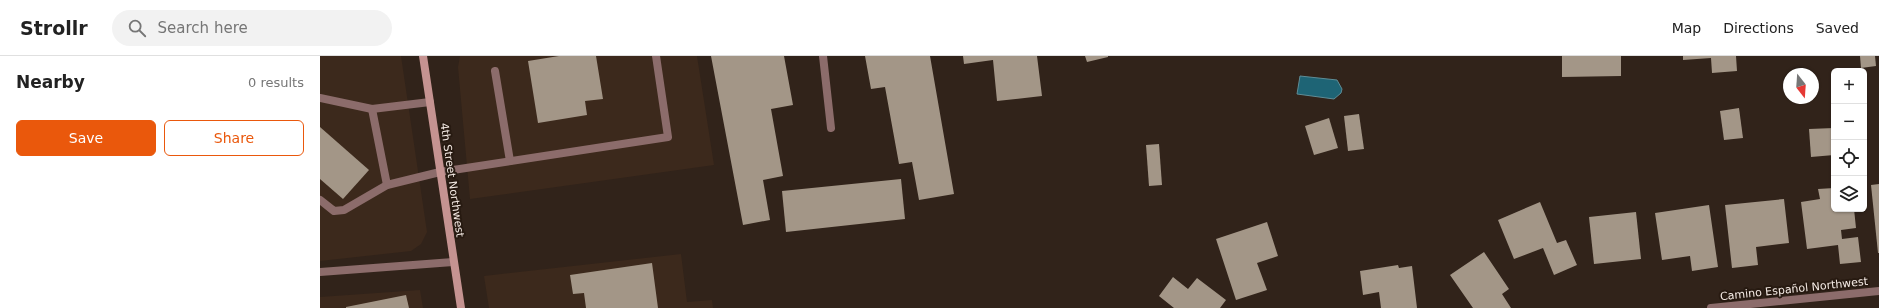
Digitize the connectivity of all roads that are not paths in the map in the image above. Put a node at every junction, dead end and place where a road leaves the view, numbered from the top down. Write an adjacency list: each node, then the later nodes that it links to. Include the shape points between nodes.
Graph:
1 (423, 56): 6 (main road, 4th Street Northwest)
2 (656, 56): 9 (street, via 668,137)
3 (823, 56): 8 (street)
4 (495, 71): 9 (street)
5 (320, 98): 7 (street)
6 (430, 102): 7 (street); 10 (main road, 4th Street Northwest)
7 (372, 108): 11 (street)
8 (831, 128)
9 (510, 161): 10 (street)
10 (440, 172): 11 (street); 13 (main road, 4th Street Northwest)
11 (387, 184): 12 (street, via 344,210 334,211)
12 (320, 200)
13 (453, 262): 14 (street); 16 (main road, 4th Street Northwest)
14 (320, 272)
15 (1879, 291): 17 (street, Camino Español Northwest)
16 (461, 308)
17 (1711, 308)

